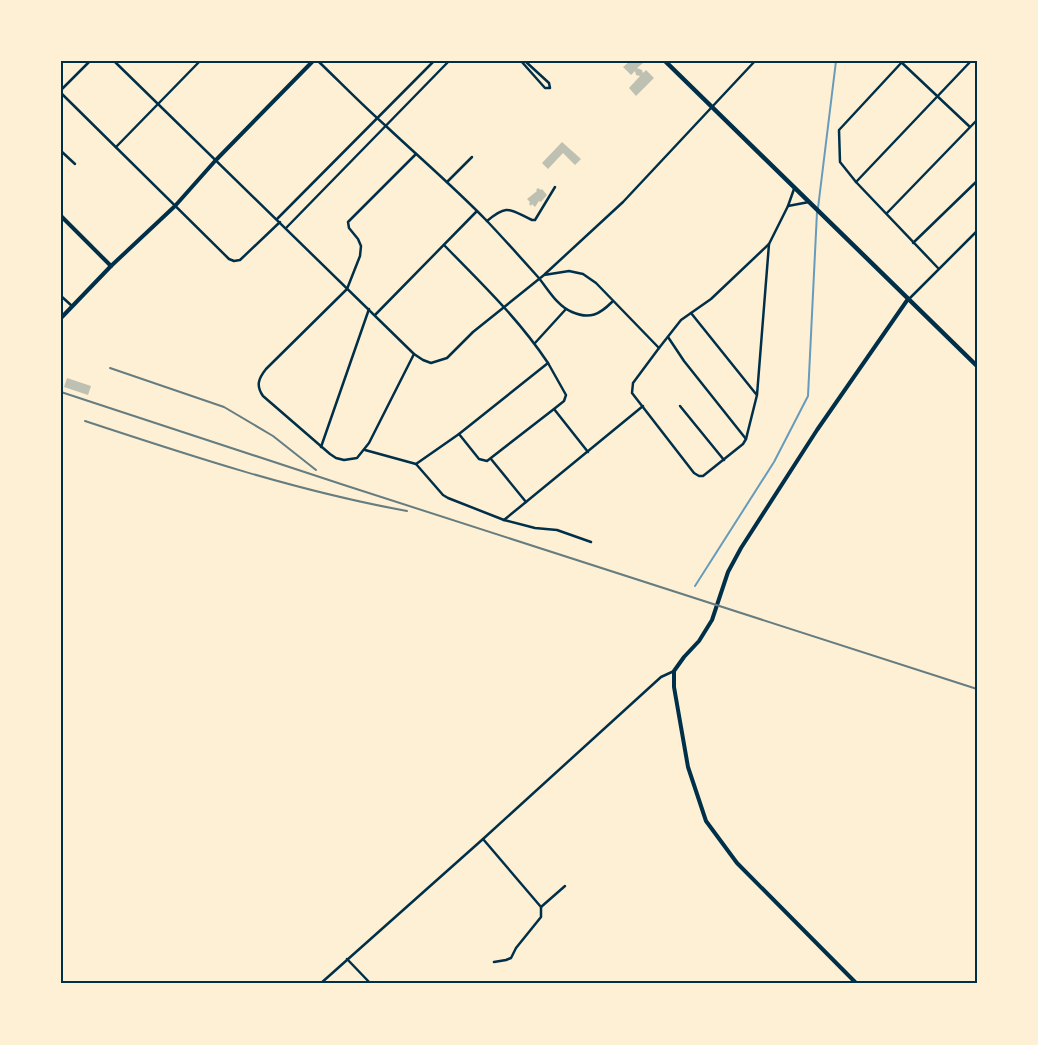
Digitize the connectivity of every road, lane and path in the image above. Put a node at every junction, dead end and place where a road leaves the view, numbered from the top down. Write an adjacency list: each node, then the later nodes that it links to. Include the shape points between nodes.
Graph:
1 (90, 61): 14 (street)
2 (114, 61): 16 (street)
3 (200, 61): 16 (street)
4 (313, 61): 26 (main road)
5 (318, 61): 18 (street)
6 (434, 61): 18 (street)
7 (449, 61): 20 (street)
8 (521, 61): 9 (street, via 545,88 550,88 549,83)
9 (525, 61)
10 (665, 61): 17 (main road)
11 (755, 61): 17 (street)
12 (971, 61): 15 (street)
13 (901, 62): 15 (street); 30 (street, via 839,130 840,162)
14 (61, 92): 22 (street)
15 (938, 96): 21 (street); 30 (street)
16 (158, 105): 22 (street); 26 (street)
17 (712, 108): 32 (main road); 49 (street, via 623,202)
18 (377, 118): 20 (street); 39 (street)
19 (977, 120): 21 (street)
20 (385, 126): 24 (street); 42 (street)
21 (970, 127): 37 (street)
22 (116, 147): 34 (street)
23 (61, 151): 27 (street)
24 (416, 154): 29 (street); 51 (street, via 348,222 361,246)
25 (472, 157): 29 (street)
26 (215, 161): 34 (main road); 39 (street)
27 (74, 164)
28 (977, 181): 44 (street)
29 (447, 182): 36 (street)
30 (856, 182): 37 (street)
31 (555, 187): 40 (street, via 535,220 505,209)
32 (795, 187): 33 (main road); 35 (street)
33 (811, 204): 35 (street); 53 (main road)
34 (175, 206): 41 (street, via 234,261 243,258); 47 (main road)
35 (788, 206): 45 (street)
36 (477, 211): 40 (street); 46 (street)
37 (887, 213): 44 (street)
38 (61, 216): 47 (main road)
39 (277, 219): 41 (street)
40 (487, 221): 50 (street)
41 (280, 222): 42 (street)
42 (286, 228): 51 (street)
43 (977, 231): 48 (street)
44 (913, 243): 48 (street)
45 (769, 244): 59 (street, via 711,299); 68 (street)
46 (444, 245): 56 (street); 60 (street)
47 (111, 266): 55 (main road)
48 (938, 268): 53 (street)
49 (544, 275): 50 (street); 54 (street, via 569,271 583,274)
50 (539, 278): 56 (street); 58 (street)
51 (347, 289): 57 (street); 74 (street, via 266,369 258,384 263,396)
52 (61, 296): 55 (street)
53 (908, 300): 67 (main road); 83 (main road, via 740,548 712,620)
54 (612, 301): 58 (street, via 594,316 574,314); 64 (street)
55 (72, 306): 61 (main road)
56 (505, 307): 63 (street); 65 (street, via 447,358 431,363)
57 (369, 309): 60 (street); 74 (street)
58 (566, 309): 63 (street)
59 (691, 313): 62 (street); 68 (street)
60 (375, 315): 65 (street)
61 (61, 318)
62 (668, 337): 64 (street); 73 (street)
63 (535, 343): 66 (street)
64 (659, 348): 69 (street, via 632,386 632,393)
65 (414, 354): 75 (street)
66 (548, 362): 71 (street, via 566,395); 72 (street)
67 (977, 366)
68 (757, 395): 73 (street)
69 (643, 406): 76 (street); 78 (street, via 696,475 706,476)
70 (680, 406): 78 (street)
71 (554, 409): 76 (street); 77 (street)
72 (459, 434): 77 (street, via 479,459 484,462); 79 (street)
73 (746, 439): 78 (street)
74 (321, 447): 75 (street, via 344,460 357,458)
75 (365, 450): 79 (street)
76 (588, 452): 80 (street)
77 (491, 459): 80 (street)
78 (724, 460)
79 (416, 464): 81 (street, via 448,498)
80 (526, 502): 81 (street)
81 (504, 520): 82 (street, via 557,530)
82 (591, 542)
83 (674, 671): 84 (street, via 661,677); 91 (main road, via 688,767 706,821 737,863)
84 (484, 839): 86 (street); 87 (street)
85 (565, 886): 86 (street)
86 (541, 906): 88 (street, via 541,917 510,958)
87 (347, 959): 89 (street); 90 (street)
88 (494, 962)
89 (320, 984)
90 (371, 984)
91 (857, 984)

